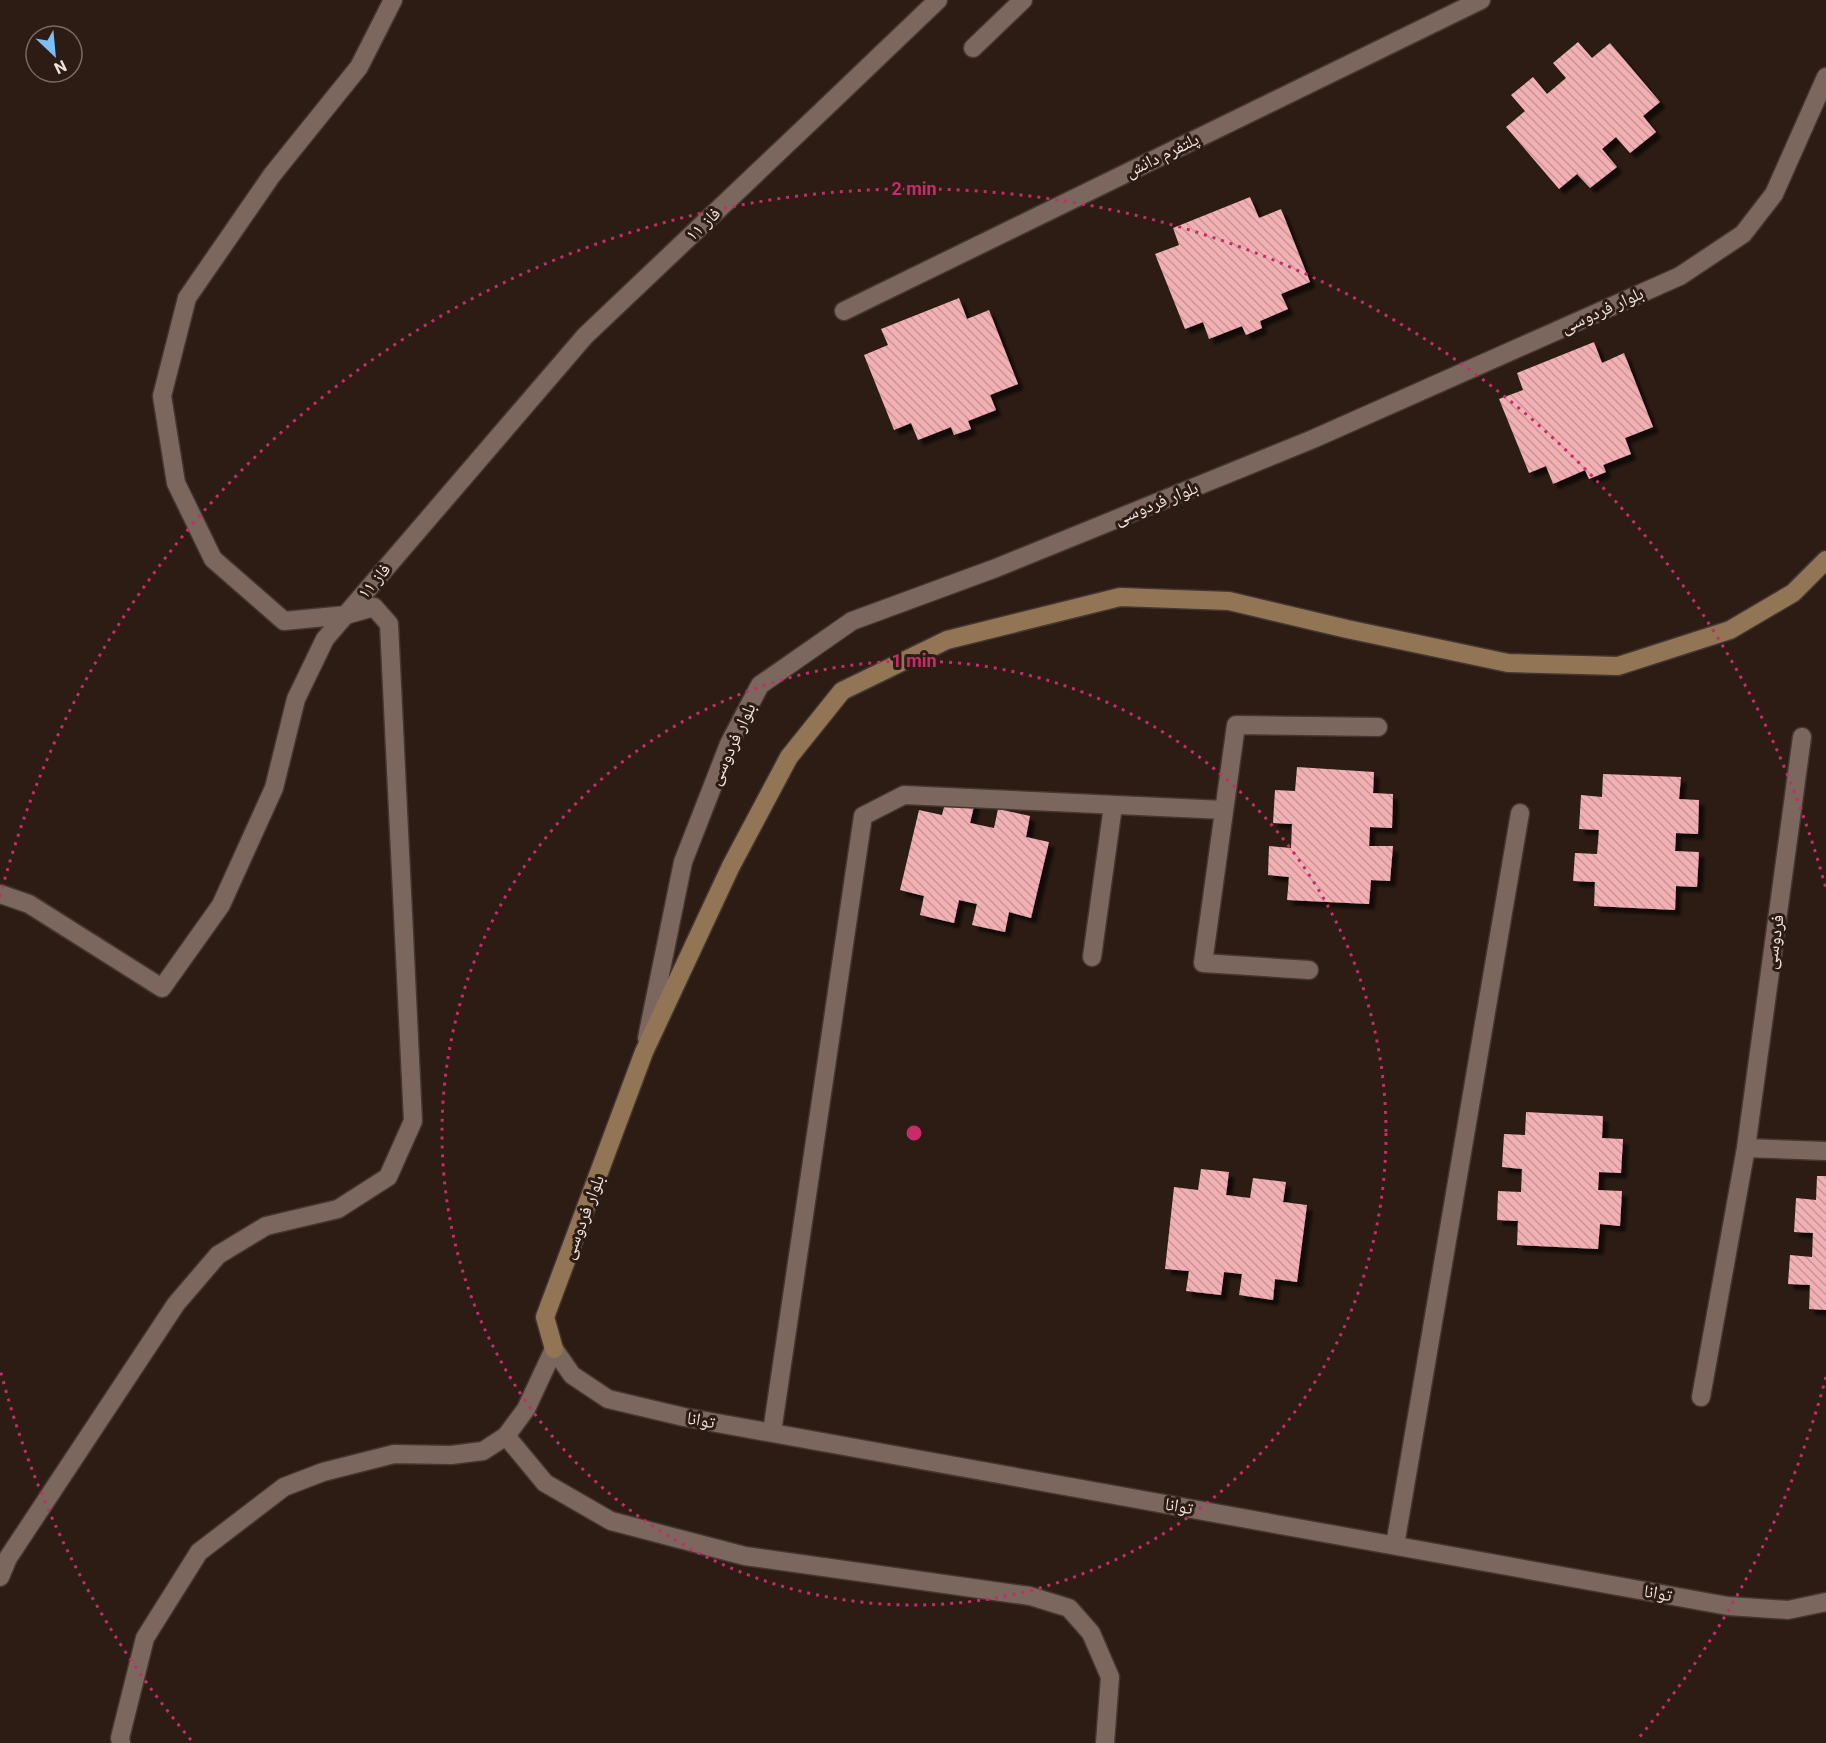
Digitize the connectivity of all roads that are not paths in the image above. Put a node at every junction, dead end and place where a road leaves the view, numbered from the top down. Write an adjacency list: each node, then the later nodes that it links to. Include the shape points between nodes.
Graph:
1 (393, 0): 9 (street, via 358,68 272,175 187,298 162,396 176,483 213,559 284,621)
2 (938, 0): 9 (street, فاز ۱۱, via 585,336)
3 (1023, 0): 5 (street)
4 (1481, 0): 7 (street, پلتفرم دانش)
5 (973, 48)
6 (1826, 76): 18 (street, بلوار فردوسی, via 1774,194 1743,234 1680,276 1312,439 996,568 852,621 760,685 729,744 683,862)
7 (844, 311)
8 (1826, 560): 18 (main road, بلوار فردوسی, via 1793,593 1730,630 1618,666 1508,663 1218,600 1120,597 947,640 842,690 789,758 731,866)
9 (346, 615): 15 (street, فاز ۱۱, via 325,639 296,699 274,788 220,905 162,988 29,904); 26 (street, via 374,607 389,624 412,1121 388,1178 338,1209 266,1226 218,1255 176,1304 8,1558)
10 (1378, 727): 13 (street, via 1236,724)
11 (1802, 737): 19 (street, فردوسی)
12 (1113, 806): 13 (street); 16 (street); 23 (street, via 904,795 863,816)
13 (1224, 810): 17 (street, via 1203,963)
14 (1520, 813): 25 (street)
15 (0, 894)
16 (1092, 957)
17 (1309, 970)
18 (644, 1052): 21 (main road, بلوار فردوسی, via 545,1317)
19 (1746, 1148): 20 (street); 22 (street, فردوسی)
20 (1826, 1150)
21 (554, 1349): 23 (street, توانا, via 572,1375 608,1399); 24 (street, via 526,1409)
22 (1701, 1397)
23 (772, 1432): 25 (street, توانا)
24 (506, 1436): 28 (street, via 483,1451 394,1454 323,1472 284,1487 199,1552 145,1638); 29 (street, via 545,1483 611,1521 745,1556 1030,1596 1070,1608 1091,1633 1110,1677)
25 (1395, 1545): 27 (street, توانا, via 1728,1606 1788,1610)
26 (0, 1577)
27 (1826, 1602)
28 (121, 1743)
29 (1105, 1743)

